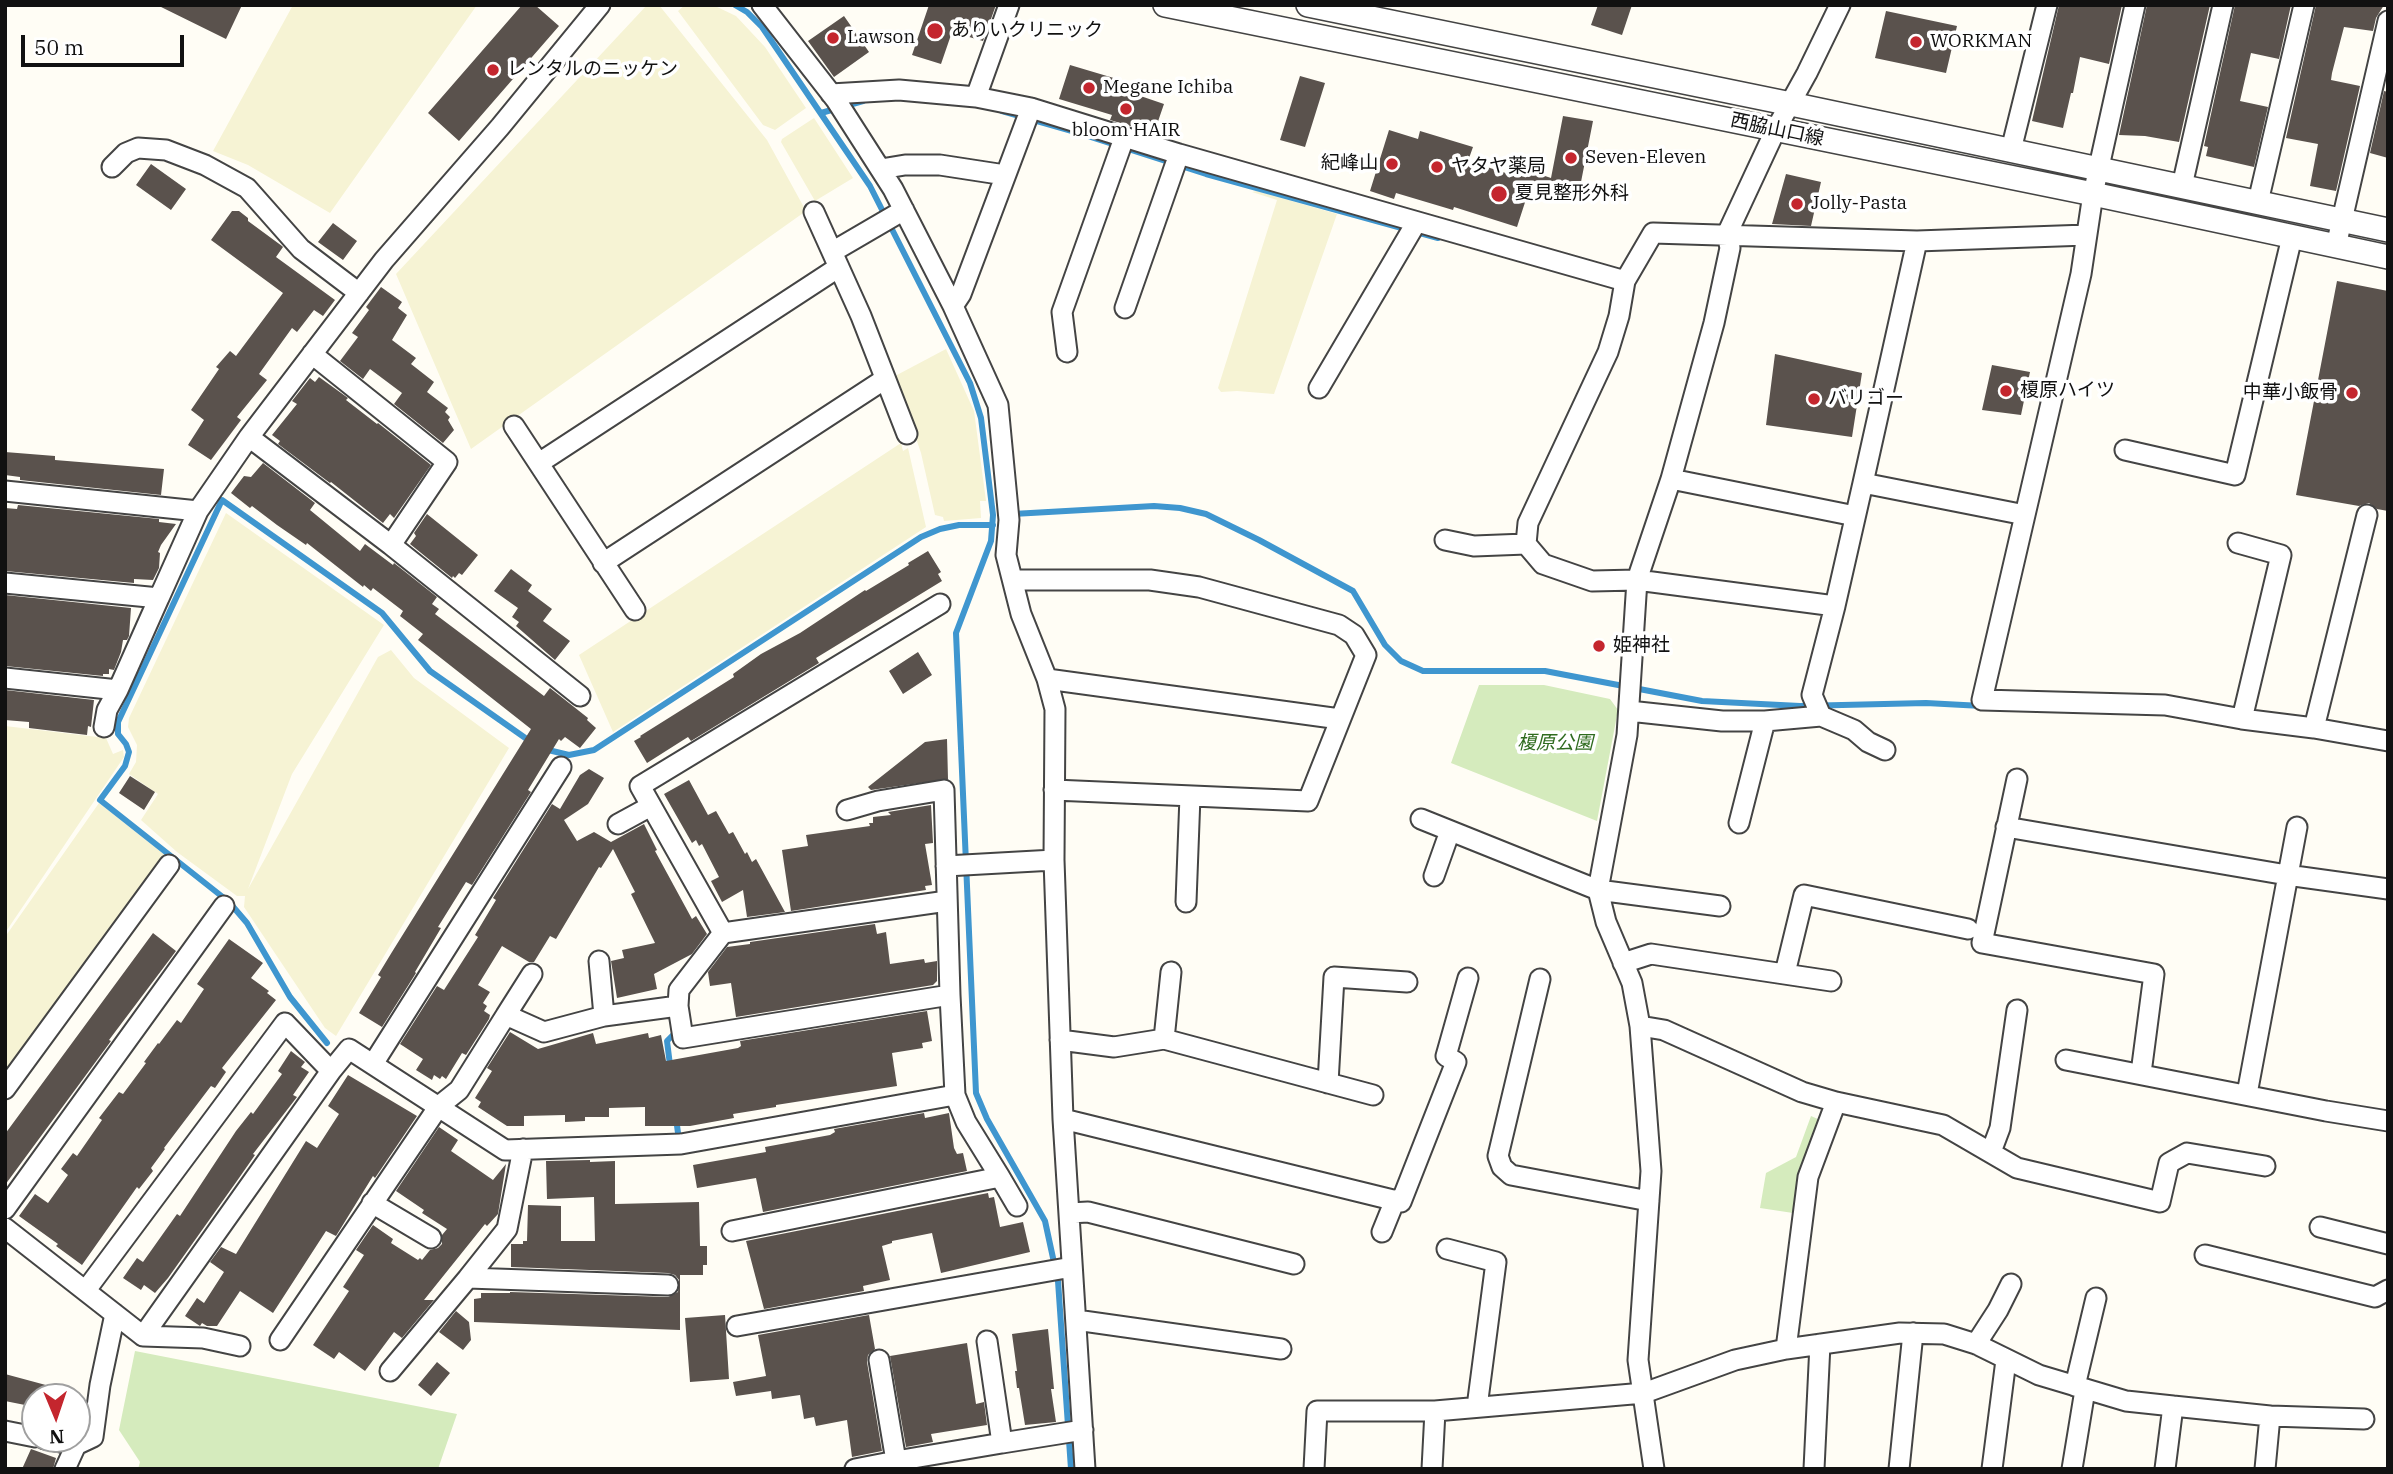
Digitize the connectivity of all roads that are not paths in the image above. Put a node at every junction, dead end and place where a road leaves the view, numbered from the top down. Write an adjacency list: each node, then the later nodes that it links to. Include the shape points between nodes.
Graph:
1 (600, 5): 40 (street)
2 (762, 5): 13 (street)
3 (1009, 5): 12 (street)
4 (1165, 5): 16 (street, 西脇山口線)
5 (1308, 5): 14 (street, 西脇山口線)
6 (1840, 5): 14 (street)
7 (2047, 5): 18 (street)
8 (2134, 5): 21 (street)
9 (2222, 5): 24 (street)
10 (2304, 5): 26 (street)
11 (2388, 22): 29 (street)
12 (976, 97): 13 (street, via 899,90); 15 (street)
13 (837, 102): 22 (street)
14 (1791, 104): 16 (street); 18 (street, 西脇山口線)
15 (1028, 114): 17 (street); 23 (street)
16 (1776, 130): 25 (street, 西脇山口線); 32 (street)
17 (1122, 145): 19 (street); 43 (street, via 1062,312)
18 (2011, 150): 21 (street, 西脇山口線)
19 (1176, 161): 30 (street); 42 (street)
20 (112, 167): 40 (street, via 138,148 166,150 216,171 247,188 301,249)
21 (2099, 168): 24 (street, 西脇山口線); 25 (street)
22 (881, 169): 23 (street, via 940,165); 27 (street)
23 (1005, 175): 41 (street)
24 (2182, 186): 26 (street, 西脇山口線)
25 (2093, 194): 33 (street); 34 (street, 西脇山口線)
26 (2258, 202): 29 (street, 西脇山口線)
27 (904, 210): 38 (street); 41 (street)
28 (814, 212): 38 (street)
29 (2341, 220): 31 (street, 西脇山口線); 36 (street)
30 (1412, 229): 39 (street); 46 (street)
31 (2388, 230)
32 (1727, 234): 35 (street); 39 (street, via 1653,233); 52 (street, via 1730,248 1714,323)
33 (2087, 235): 35 (street); 56 (street)
34 (2292, 237): 36 (street, 西脇山口線); 50 (street, via 2235,475)
35 (1917, 241): 53 (street)
36 (2336, 246): 37 (street, 西脇山口線)
37 (2388, 257)
38 (836, 259): 45 (street); 51 (street)
39 (1625, 281): 61 (street, via 1608,352 1528,523)
40 (359, 293): 44 (street)
41 (953, 306): 64 (street, via 998,405 1009,514 1006,555)
42 (1125, 308)
43 (1067, 352)
44 (312, 354): 49 (street); 62 (street, via 447,462)
45 (885, 379): 48 (street); 63 (street)
46 (1319, 388)
47 (514, 426): 51 (street)
48 (907, 434)
49 (249, 438): 55 (street); 62 (street)
50 (2125, 450)
51 (539, 463): 63 (street)
52 (1671, 479): 58 (street); 65 (street)
53 (1863, 483): 56 (street); 58 (street)
54 (5, 491): 55 (street)
55 (198, 511): 67 (street)
56 (2025, 515): 78 (street, via 1982,701 2165,705)
57 (2367, 515): 81 (street)
58 (1855, 516): 69 (street)
59 (1445, 540): 61 (street, via 1474,546)
60 (2238, 543): 78 (street, via 2281,555)
61 (1526, 544): 65 (street, via 1543,564 1592,581)
62 (391, 545): 75 (street)
63 (603, 563): 70 (street)
64 (1013, 580): 72 (street); 77 (street, via 1163,582 1199,587 1339,625 1354,635 1366,655)
65 (1637, 580): 69 (street); 74 (street)
66 (5, 583): 67 (street)
67 (159, 598): 73 (street)
68 (940, 604): 88 (street, via 640,786)
69 (1835, 606): 76 (street, via 1812,695)
70 (635, 610)
71 (5, 678): 73 (street)
72 (1047, 679): 77 (street); 86 (street, via 1055,709)
73 (118, 691): 80 (street)
74 (1630, 695): 79 (street, via 1722,721); 101 (street)
75 (580, 696)
76 (1819, 710): 79 (street); 83 (street)
77 (1340, 719): 87 (street, via 1308,800)
78 (2242, 719): 81 (street)
79 (1765, 721): 91 (street)
80 (104, 727)
81 (2314, 728): 82 (street)
82 (2388, 741)
83 (1885, 750)
84 (561, 768): 127 (street)
85 (2017, 779): 93 (street)
86 (1054, 790): 87 (street); 96 (street)
87 (1190, 796): 104 (street)
88 (651, 806): 92 (street); 108 (street)
89 (847, 810): 98 (street, via 944,790)
90 (1421, 819): 95 (street)
91 (1739, 823)
92 (618, 824)
93 (2007, 827): 99 (street); 129 (street, via 1982,943 2154,974)
94 (2297, 827): 99 (street)
95 (1450, 831): 100 (street); 101 (street)
96 (1054, 860): 98 (street); 124 (street)
97 (169, 865): 131 (street)
98 (946, 866): 103 (street)
99 (2287, 875): 102 (street); 132 (street)
100 (1434, 876)
101 (1598, 890): 106 (street); 110 (street)
102 (2388, 890)
103 (947, 901): 108 (street); 118 (street)
104 (1186, 902)
105 (224, 906): 147 (street)
106 (1720, 906)
107 (1968, 929): 112 (street, via 1804,895)
108 (723, 933): 119 (street, via 678,990)
109 (599, 961): 122 (street)
110 (1623, 963): 112 (street, via 1651,954); 123 (street)
111 (1171, 972): 125 (street)
112 (1785, 973): 116 (street)
113 (532, 974): 121 (street)
114 (1468, 978): 143 (street, via 1446,1056 1456,1062 1401,1202)
115 (1540, 979): 144 (street, via 1498,1156 1502,1167 1511,1175)
116 (1831, 981)
117 (1408, 982): 130 (street, via 1334,977)
118 (950, 995): 119 (street, via 683,1038); 134 (street)
119 (678, 1006): 122 (street)
120 (2017, 1010): 140 (street, via 2000,1128)
121 (506, 1015): 122 (street, via 544,1032); 136 (street, via 458,1090)
122 (604, 1016)
123 (1640, 1026): 135 (street, via 1664,1030 1802,1092); 144 (street, via 1651,1171)
124 (1060, 1040): 125 (street, via 1114,1047); 137 (street)
125 (1164, 1040): 130 (street)
126 (2066, 1059): 129 (street)
127 (373, 1064): 128 (street, via 349,1049); 136 (street)
128 (331, 1071): 162 (street, via 285,1023); 169 (street)
129 (2141, 1073): 132 (street)
130 (1328, 1083): 133 (street)
131 (5, 1089)
132 (2246, 1094): 138 (street)
133 (1373, 1095)
134 (954, 1096): 139 (street, via 681,1144); 142 (street)
135 (1836, 1102): 140 (street, via 1942,1125); 176 (street, via 1808,1177)
136 (439, 1106): 139 (street, via 505,1150); 145 (street)
137 (1063, 1119): 143 (street); 148 (street)
138 (2388, 1121)
139 (523, 1149): 159 (street, via 507,1228)
140 (1991, 1152): 141 (street, via 2017,1168 2160,1202 2169,1163 2186,1153)
141 (2265, 1167)
142 (1000, 1177): 146 (street); 151 (street)
143 (1395, 1200): 152 (street)
144 (1649, 1201): 181 (street, via 1638,1360)
145 (372, 1203): 153 (street); 170 (street)
146 (1017, 1206)
147 (5, 1209)
148 (1070, 1213): 157 (street, via 1088,1212); 158 (street)
149 (2320, 1227): 154 (street)
150 (5, 1228): 162 (street)
151 (732, 1231)
152 (1382, 1232)
153 (431, 1238)
154 (2388, 1244)
155 (1447, 1249): 183 (street, via 1496,1262)
156 (2204, 1255): 163 (street, via 2375,1297)
157 (1294, 1264)
158 (1072, 1266): 166 (street); 167 (street)
159 (468, 1278): 161 (street); 179 (street)
160 (2011, 1284): 173 (street)
161 (668, 1285)
162 (86, 1290): 165 (street)
163 (2388, 1290)
164 (2096, 1298): 180 (street)
165 (115, 1314): 169 (street); 188 (street)
166 (1076, 1320): 175 (street); 187 (street)
167 (737, 1326)
168 (1913, 1333): 172 (street); 173 (street, via 1944,1334); 199 (street)
169 (143, 1336): 174 (street, via 203,1338)
170 (280, 1339)
171 (987, 1341): 189 (street)
172 (1820, 1344): 176 (street); 198 (street)
173 (1976, 1344): 178 (street)
174 (240, 1346)
175 (1281, 1349)
176 (1786, 1349): 181 (street, via 1735,1360)
177 (879, 1360): 191 (street)
178 (2006, 1360): 180 (street); 200 (street)
179 (390, 1370)
180 (2080, 1388): 182 (street, via 2126,1401); 201 (street)
181 (1644, 1393): 183 (street); 197 (street)
182 (2173, 1406): 185 (street); 202 (street)
183 (1477, 1407): 184 (street)
184 (1435, 1411): 195 (street, via 1317,1411); 196 (street)
185 (2270, 1416): 186 (street); 203 (street)
186 (2364, 1419)
187 (1083, 1430): 189 (street); 194 (street)
188 (91, 1438)
189 (1002, 1443): 191 (street)
190 (72, 1453): 193 (street)
191 (896, 1461): 192 (street)
192 (855, 1468)
193 (65, 1469)
194 (1085, 1469)
195 (1314, 1469)
196 (1432, 1469)
197 (1654, 1469)
198 (1814, 1469)
199 (1899, 1469)
200 (1992, 1469)
201 (2072, 1469)
202 (2165, 1469)
203 (2265, 1469)

